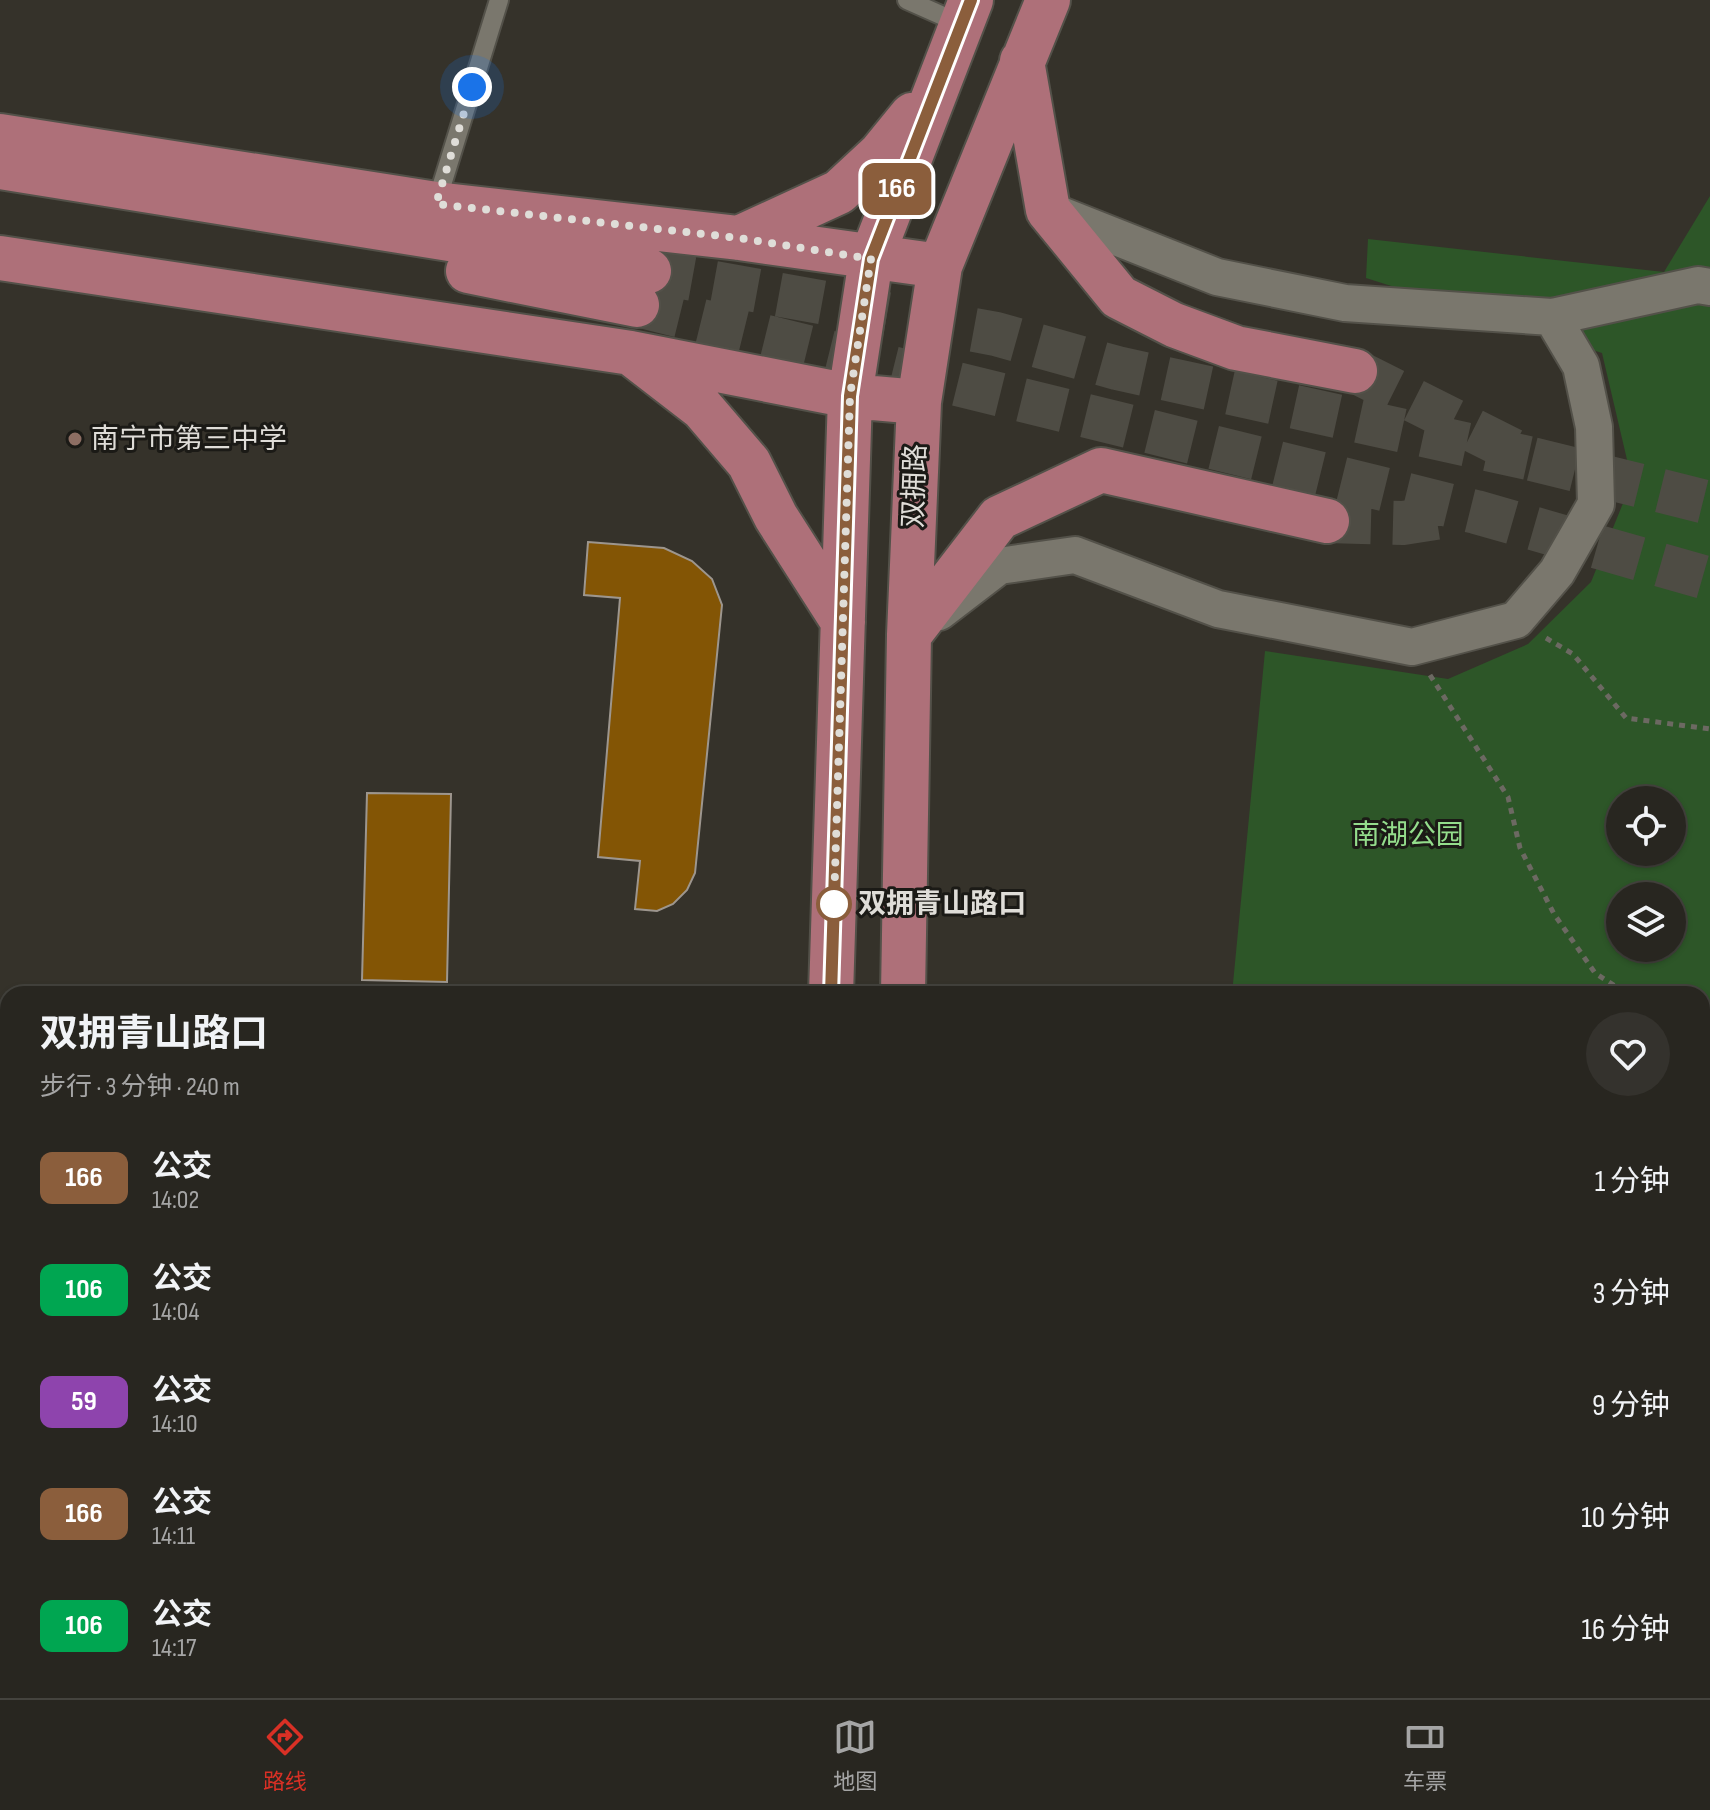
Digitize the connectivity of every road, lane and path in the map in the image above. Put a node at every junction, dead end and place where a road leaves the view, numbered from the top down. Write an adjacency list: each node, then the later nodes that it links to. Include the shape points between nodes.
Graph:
1 (499, 0): 10 (lane)
2 (907, 0): 4 (lane)
3 (1048, 0): 5 (main road, 双拥路)
4 (966, 12): 6 (main road)
5 (1022, 61): 11 (main road); 15 (main road, 双拥路)
6 (934, 88): 12 (main road, via 881,153 839,192); 14 (main road)
7 (0, 136): 10 (main road)
8 (0, 167): 9 (main road, via 643,288)
9 (0, 196)
10 (436, 204): 12 (main road)
11 (1048, 210): 17 (street, via 1217,277 1345,303); 19 (main road, via 1119,297 1236,348)
12 (739, 238): 14 (main road)
13 (0, 258): 18 (main road)
14 (871, 259): 15 (main road); 20 (main road)
15 (940, 266): 21 (main road, 双拥路)
16 (1710, 287): 17 (street, via 1698,285)
17 (1552, 317): 23 (street, via 1581,366 1594,427 1596,504 1557,572)
18 (631, 353): 20 (main road); 24 (main road, via 702,408 749,463 776,517)
19 (1355, 371)
20 (850, 396): 21 (main road); 24 (main road)
21 (919, 402): 25 (main road, 双拥路)
22 (1327, 521): 25 (main road, via 1101,470 999,518)
23 (1516, 620): 26 (street); 27 (path, via 1573,654 1626,718)
24 (843, 622): 28 (main road)
25 (909, 635): 26 (street, via 999,566 1075,555 1218,609); 29 (main road, 双拥路)
26 (1412, 647): 30 (path, via 1508,797 1520,848 1554,914 1595,973)
27 (1710, 729)
28 (831, 986)
29 (903, 986)
30 (1615, 986)

